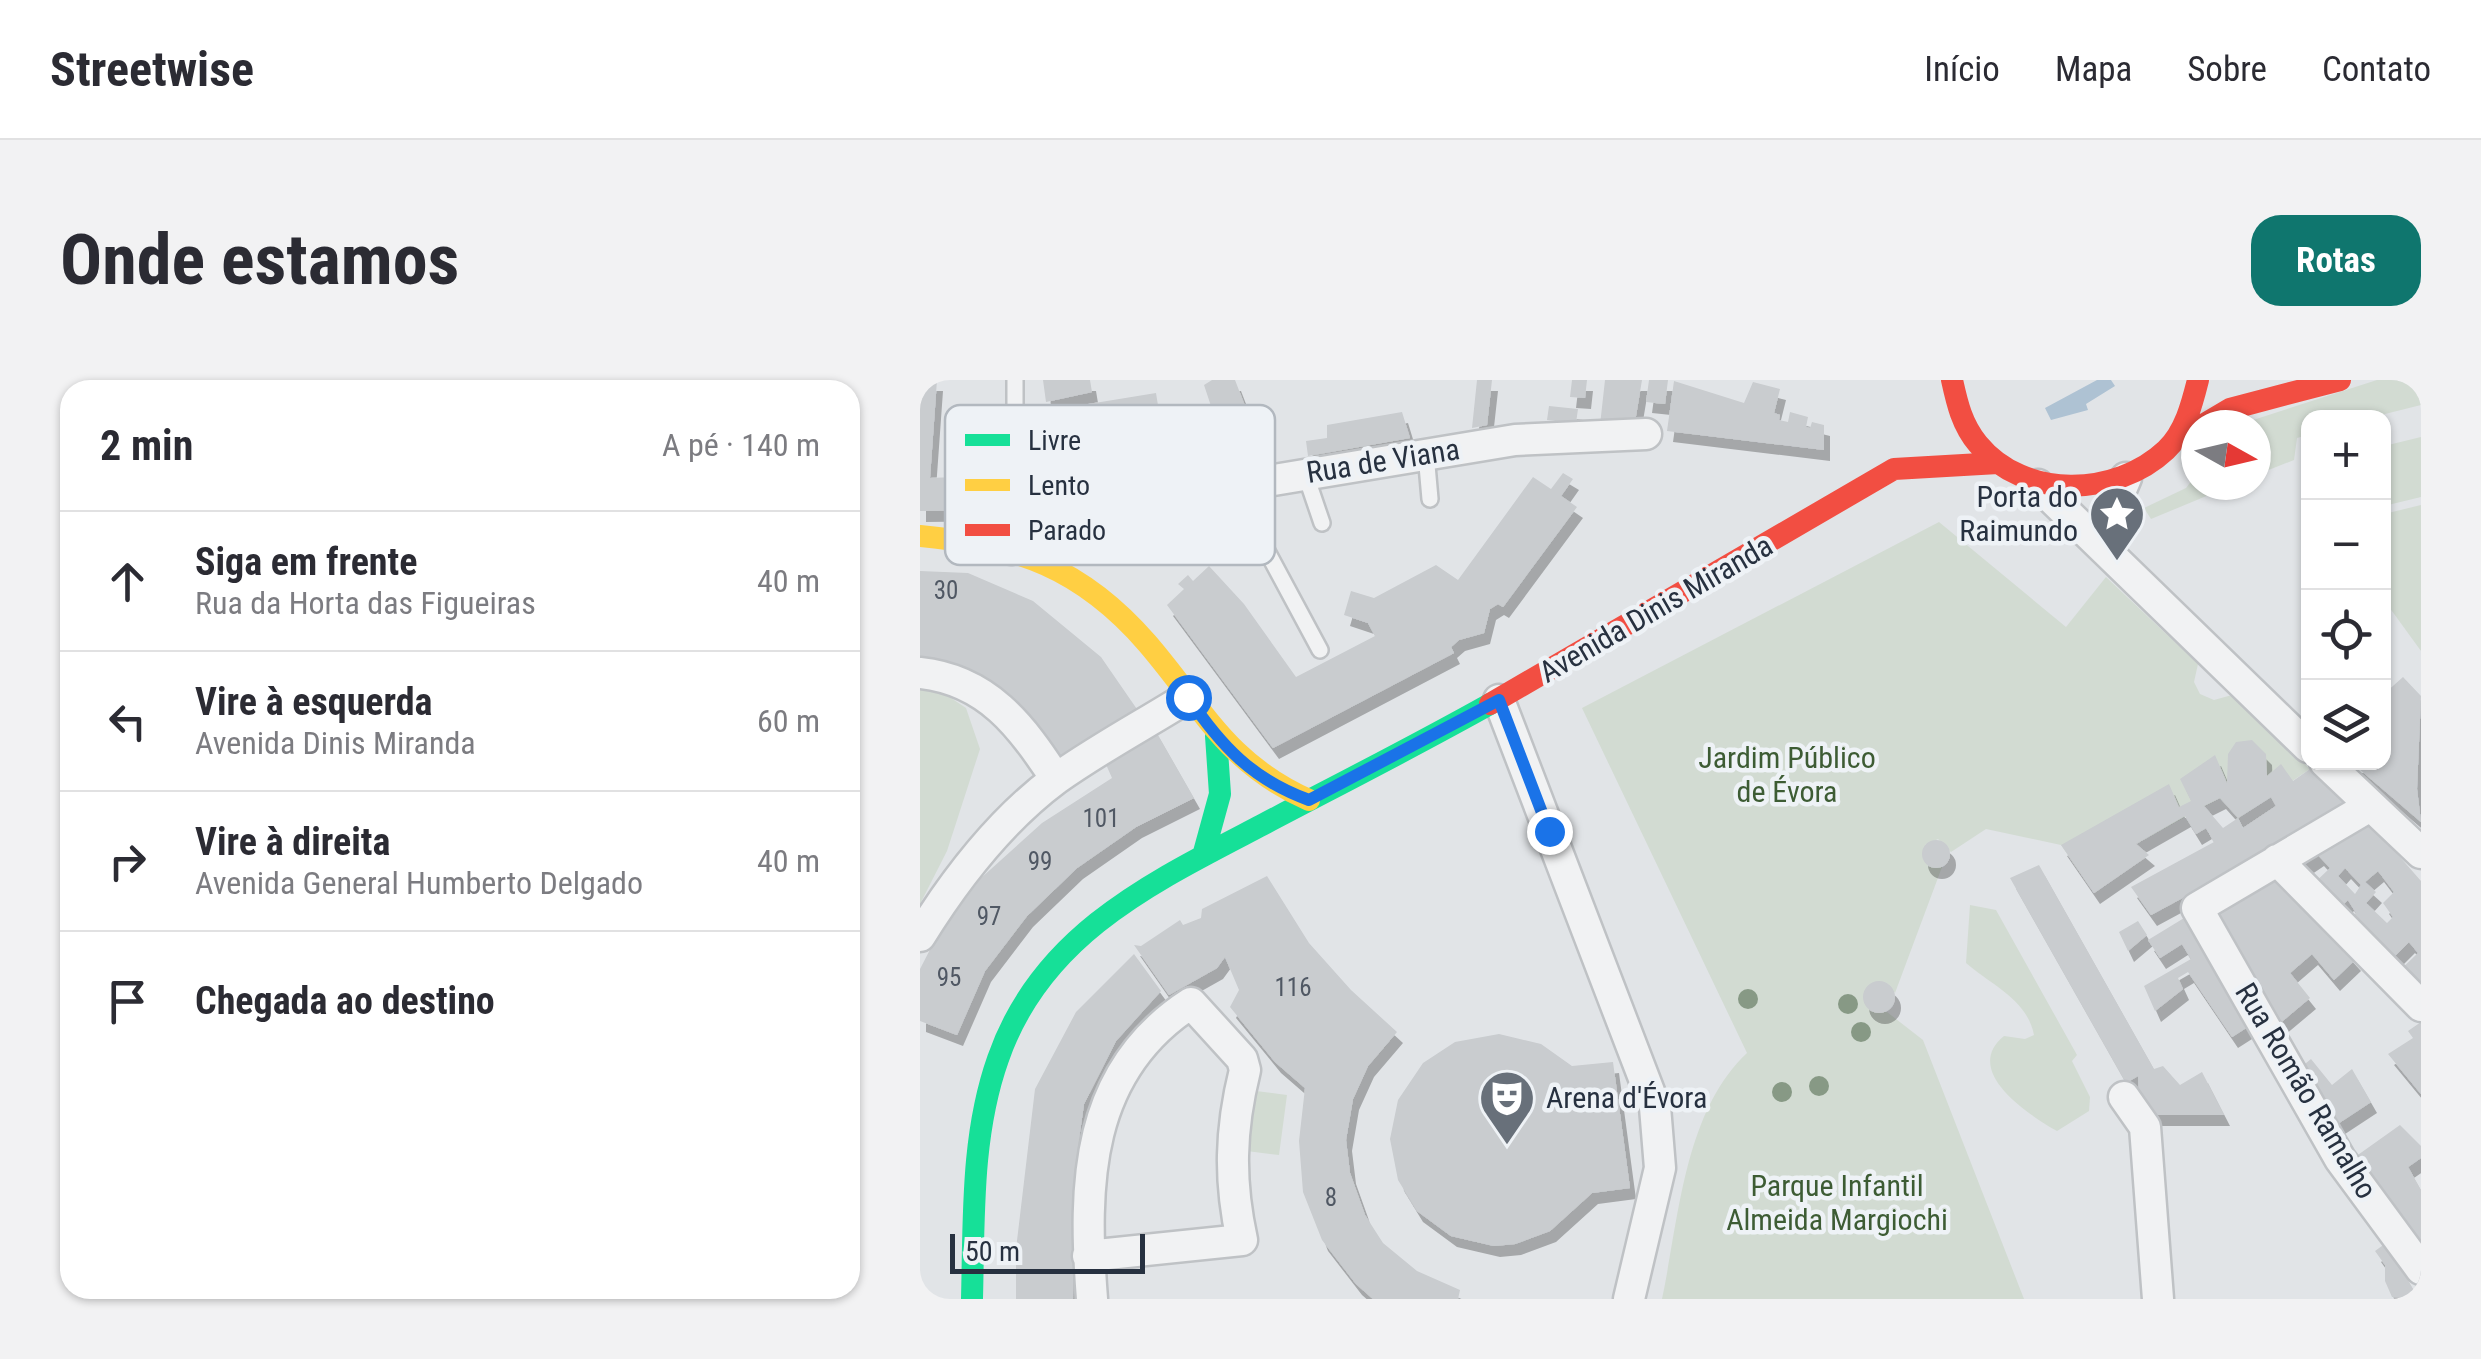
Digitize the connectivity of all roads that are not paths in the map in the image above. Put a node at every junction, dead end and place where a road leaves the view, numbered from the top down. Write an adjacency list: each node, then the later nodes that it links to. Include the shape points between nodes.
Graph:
1 (1016, 380): 6 (lane)
2 (2198, 380): 12 (main road, via 2190,413)
3 (2269, 380): 5 (main road)
4 (1952, 384): 8 (main road); 14 (main road, via 1962,416)
5 (2329, 384): 7 (main road)
6 (1016, 405)
7 (2235, 410)
8 (1934, 414)
9 (1646, 434): 13 (street, Rua de Viana, via 1515,440)
10 (2181, 438): 12 (main road)
11 (1914, 441): 15 (main road, Avenida Dinis Miranda)
12 (2170, 444): 18 (main road)
13 (1426, 454): 16 (street, Rua de Viana); 20 (lane)
14 (1998, 463): 15 (main road, Avenida Dinis Miranda); 19 (main road)
15 (1894, 469): 30 (main road, Avenida Dinis Miranda)
16 (1305, 473): 17 (street, Rua de Viana); 21 (lane)
17 (1275, 478)
18 (2126, 478): 19 (main road, via 2066,489); 24 (street, via 2109,518)
19 (2036, 483): 24 (street)
20 (1430, 499)
21 (1322, 522)
22 (920, 536): 23 (main road)
23 (945, 539)
24 (2110, 552): 32 (street)
25 (1044, 565): 29 (main road, via 1107,606)
26 (1274, 565): 27 (lane)
27 (1320, 650)
28 (920, 673): 34 (street, via 968,686 1002,705)
29 (1188, 697): 31 (main road); 34 (street)
30 (1499, 700): 35 (main road, Avenida Dinis Miranda); 48 (street, via 1655,1107 1660,1168)
31 (1216, 736): 35 (main road, via 1251,772); 37 (main road); 39 (main road, via 1220,794)
32 (2301, 740)
33 (2332, 770): 36 (street)
34 (1056, 779): 41 (street, via 970,864)
35 (1309, 800): 37 (main road, Avenida Dinis Miranda)
36 (2370, 806): 38 (street); 40 (street)
37 (1250, 811): 39 (main road, Avenida Dinis Miranda)
38 (2421, 853)
39 (1203, 856): 46 (main road, Avenida Dinis Miranda, via 1129,896 1058,955 1008,1031 987,1086 978,1137)
40 (2278, 860): 42 (street); 45 (street, Rua Romão Ramalho, via 2197,908 2340,1159)
41 (920, 936)
42 (2421, 1006)
43 (2124, 1097): 49 (street, via 2145,1127)
44 (1088, 1256): 44 (street, via 1092,1164 1103,1104 1155,1026 1191,1003 1242,1059 1230,1144 1242,1240); 47 (street)
45 (2421, 1269)
46 (972, 1299)
47 (1092, 1299)
48 (1629, 1299)
49 (2158, 1299)

